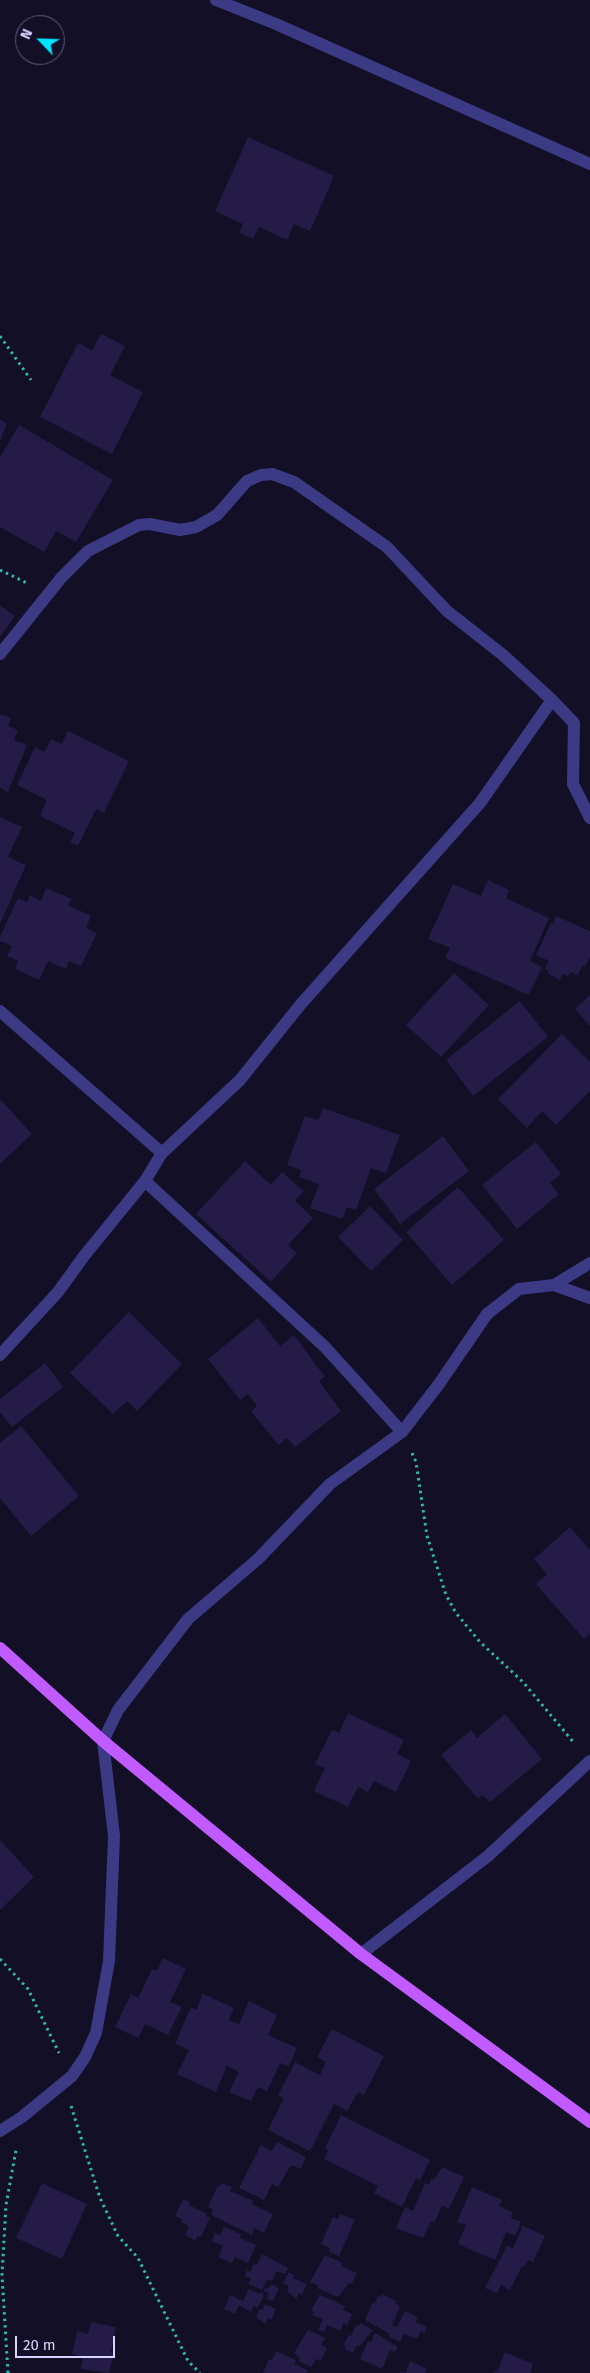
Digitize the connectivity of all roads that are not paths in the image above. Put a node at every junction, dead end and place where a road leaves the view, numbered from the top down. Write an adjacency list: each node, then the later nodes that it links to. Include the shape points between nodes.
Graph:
1 (216, 0): 2 (street)
2 (590, 164)
3 (0, 654): 4 (street, via 61,578 88,551 139,525 180,530 196,527 217,515 247,481 272,474 294,482 387,547 448,611)
4 (552, 700): 5 (street, via 574,723 573,784); 7 (street, via 480,803 301,1004 240,1080)
5 (590, 818)
6 (0, 1011): 7 (street)
7 (162, 1153): 8 (street)
8 (146, 1181): 12 (street, via 58,1292); 13 (street, via 319,1341)
9 (590, 1263): 10 (street)
10 (554, 1285): 11 (street); 13 (street, via 519,1289 487,1314)
11 (590, 1298)
12 (0, 1355)
13 (402, 1432): 15 (street, via 330,1484 258,1559 188,1619 118,1710)
14 (0, 1648): 15 (main road)
15 (103, 1741): 17 (main road); 19 (street, via 114,1836 109,1961 96,2033 72,2076)
16 (589, 1761): 17 (street, via 488,1856)
17 (361, 1954): 18 (main road)
18 (590, 2122)
19 (0, 2131)

